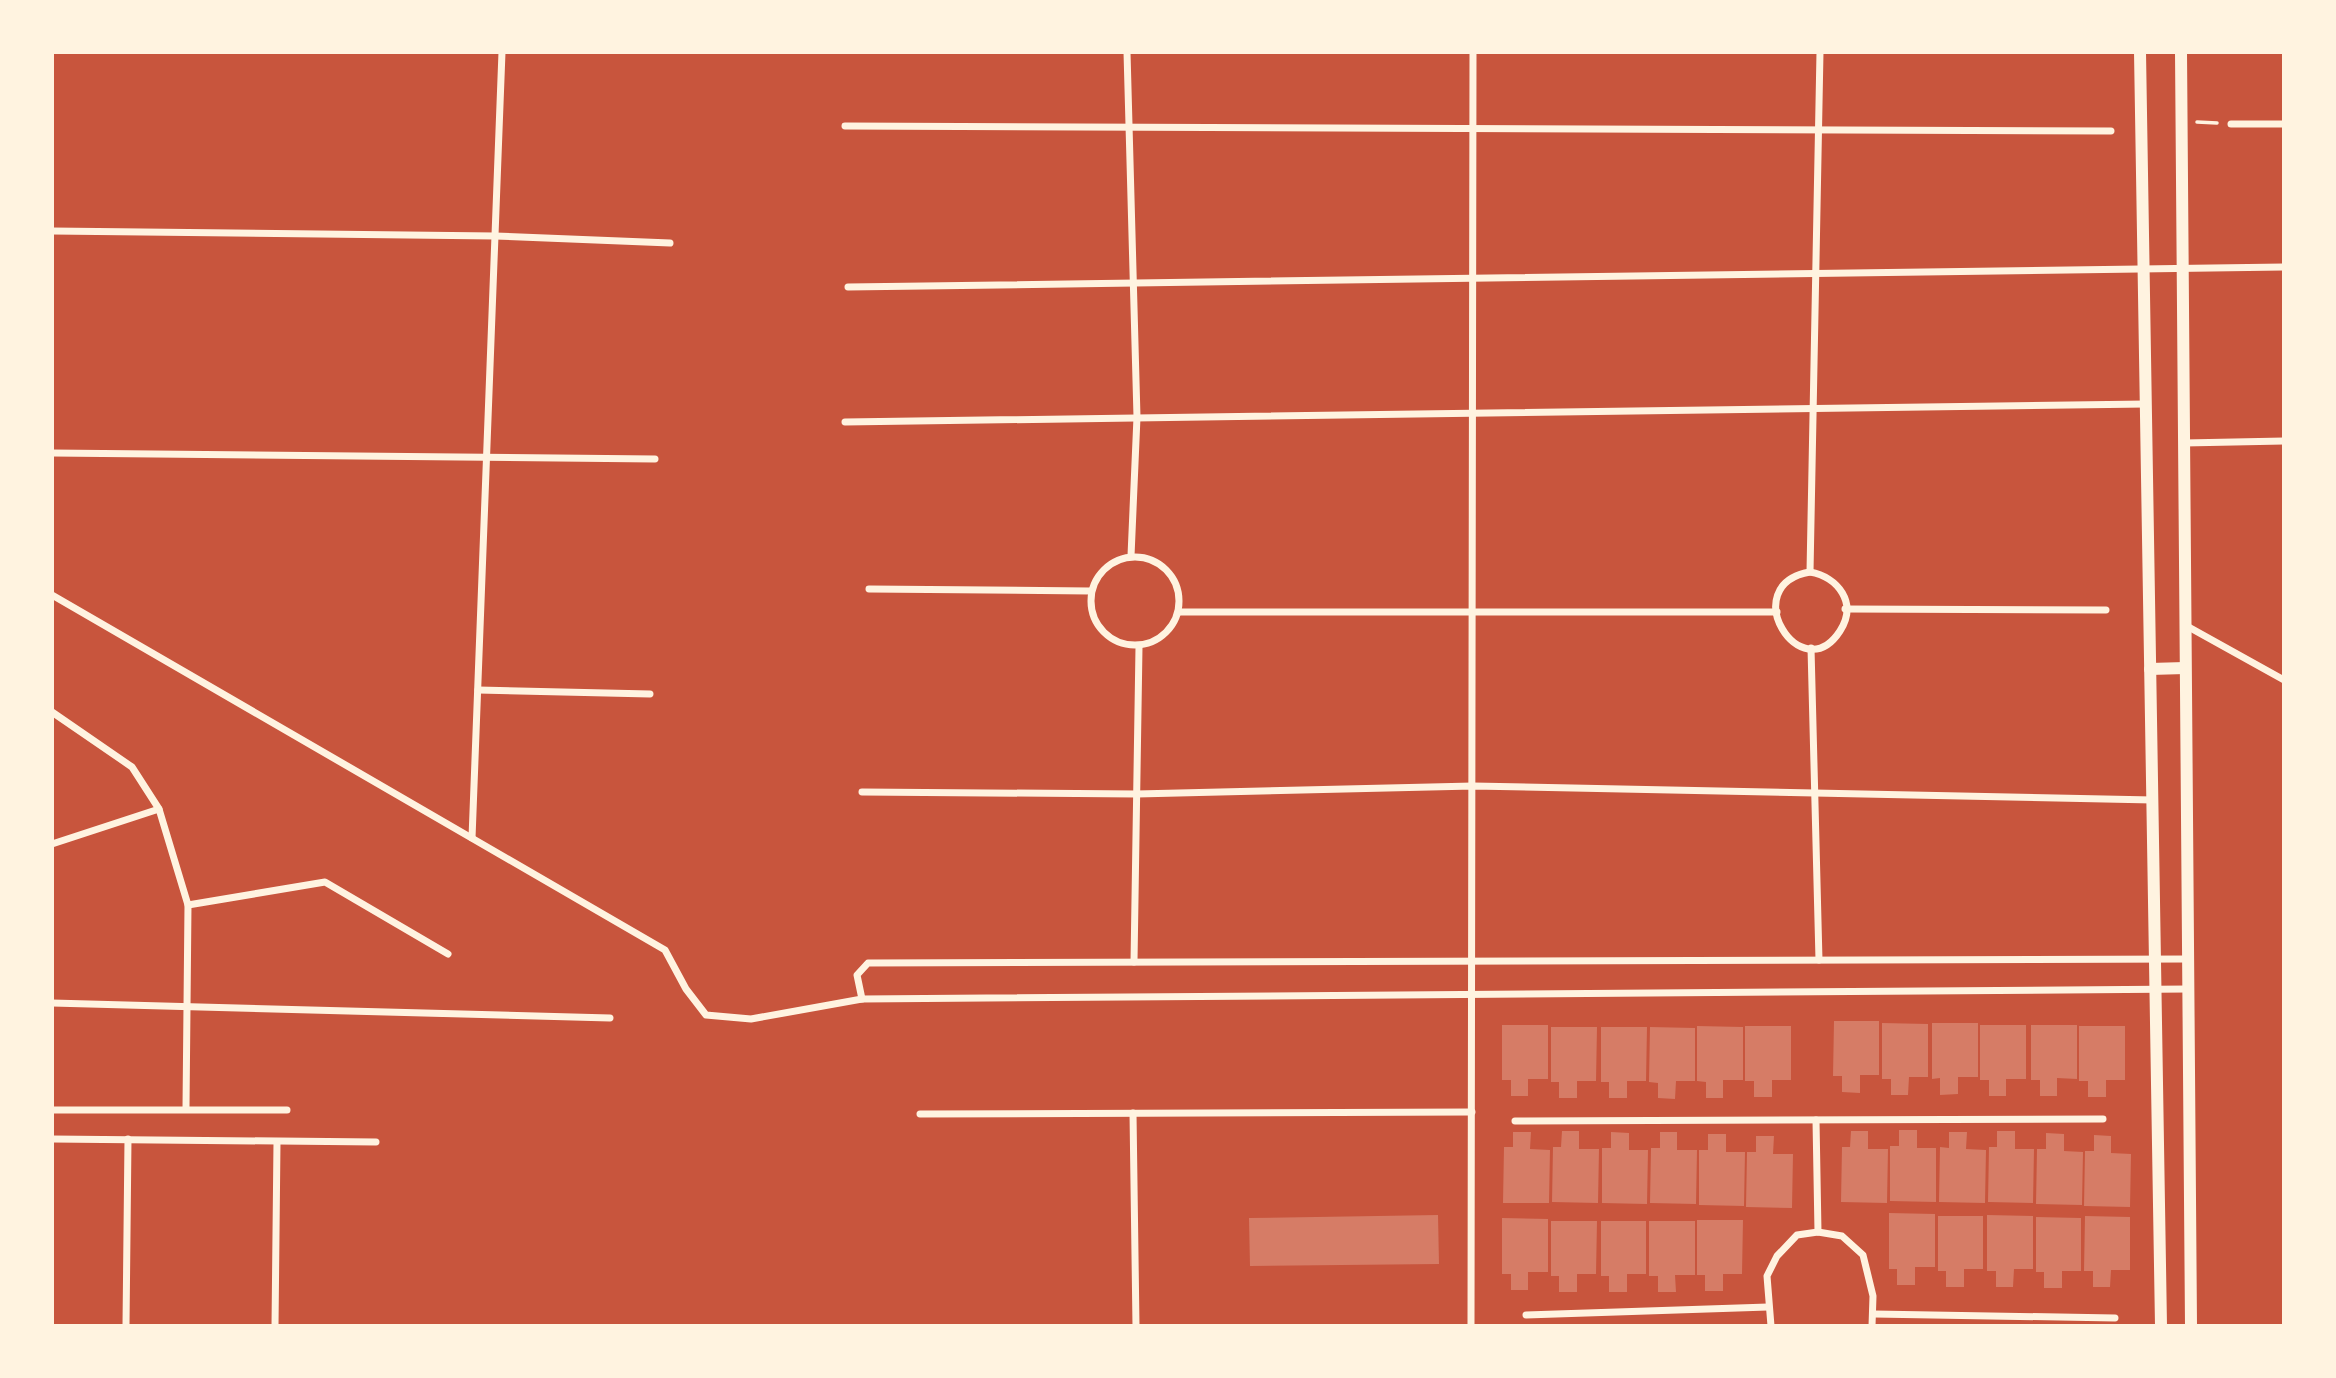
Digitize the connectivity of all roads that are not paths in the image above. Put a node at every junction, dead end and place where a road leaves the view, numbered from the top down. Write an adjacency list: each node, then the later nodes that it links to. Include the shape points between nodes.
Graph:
1 (502, 52): 15 (street)
2 (1128, 52): 10 (street)
3 (1473, 52): 11 (street)
4 (1819, 52): 12 (street)
5 (2140, 52): 19 (street)
6 (2182, 52): 17 (street)
7 (2231, 124): 8 (street)
8 (2284, 124)
9 (845, 126): 10 (street)
10 (1131, 127): 11 (street); 22 (street)
11 (1474, 128): 12 (street); 21 (street)
12 (1816, 130): 13 (street); 20 (street)
13 (2111, 131)
14 (52, 231): 15 (street)
15 (495, 236): 16 (street); 33 (street)
16 (670, 243)
17 (2185, 267): 18 (street); 19 (street); 30 (street)
18 (2284, 267)
19 (2144, 271): 20 (street); 24 (street)
20 (1816, 275): 21 (street); 25 (street)
21 (1475, 279): 22 (street); 26 (street)
22 (1135, 283): 23 (street); 27 (street)
23 (848, 287)
24 (2146, 404): 25 (street); 48 (street)
25 (1813, 408): 26 (street); 35 (street)
26 (1474, 412): 27 (street); 42 (street)
27 (1137, 417): 28 (street); 34 (street)
28 (845, 422)
29 (2284, 441): 30 (street)
30 (2184, 443): 44 (street)
31 (52, 453): 33 (street)
32 (655, 459): 33 (street)
33 (486, 460): 50 (street)
34 (1131, 556): 37 (street, via 1105,567); 41 (street, via 1158,563 1177,584)
35 (1810, 572): 39 (street, via 1835,581 1843,590); 43 (street, via 1794,575 1783,584)
36 (869, 589): 37 (street)
37 (1090, 591): 45 (street, via 1093,619 1111,640)
38 (52, 595): 59 (street)
39 (1845, 609): 40 (street); 46 (street, via 1843,627 1835,638)
40 (2106, 610)
41 (1179, 612): 42 (street); 45 (street, via 1164,636)
42 (1474, 612): 43 (street); 53 (street)
43 (1777, 612): 46 (street, via 1785,635 1797,645)
44 (2185, 625): 47 (street); 49 (street)
45 (1139, 647): 56 (street)
46 (1811, 648): 55 (street)
47 (2185, 668): 48 (street); 64 (street)
48 (2150, 669): 57 (street)
49 (2284, 680)
50 (478, 690): 51 (street); 59 (street)
51 (650, 694)
52 (52, 712): 58 (street, via 132,767)
53 (1473, 786): 55 (street); 56 (street); 66 (street)
54 (862, 792): 56 (street)
55 (1815, 793): 57 (street); 65 (street)
56 (1137, 794): 67 (street)
57 (2153, 800): 63 (street)
58 (159, 809): 60 (street); 61 (street)
59 (472, 838): 71 (street, via 664,950 706,1016 751,1019)
60 (52, 844)
61 (188, 905): 62 (street, via 325,882); 73 (street)
62 (448, 954)
63 (2155, 959): 64 (street); 65 (street); 68 (street)
64 (2188, 959): 69 (street)
65 (1819, 960): 66 (street)
66 (1472, 961): 67 (street); 70 (street)
67 (1134, 962): 71 (street, via 869,963 857,975)
68 (2156, 989): 69 (street); 70 (street); 99 (street)
69 (2188, 989): 100 (street)
70 (1472, 995): 71 (street); 78 (street)
71 (862, 999)
72 (52, 1003): 73 (street)
73 (186, 1006): 74 (street); 75 (street)
74 (610, 1018)
75 (186, 1108): 76 (street); 77 (street)
76 (52, 1110)
77 (287, 1110)
78 (1472, 1112): 79 (street); 96 (street)
79 (1133, 1113): 80 (street); 95 (street)
80 (920, 1114)
81 (2103, 1119): 82 (street)
82 (1816, 1120): 83 (street); 88 (street)
83 (1515, 1121)
84 (52, 1139): 85 (street)
85 (128, 1139): 86 (street); 93 (street)
86 (277, 1142): 87 (street); 94 (street)
87 (376, 1142)
88 (1818, 1232): 89 (street, via 1797,1235 1777,1255 1767,1276); 90 (street, via 1842,1236 1863,1255)
89 (1768, 1307): 91 (street); 97 (street)
90 (1874, 1314): 92 (street); 98 (street)
91 (1526, 1315)
92 (2115, 1318)
93 (126, 1325)
94 (275, 1325)
95 (1136, 1325)
96 (1471, 1325)
97 (1770, 1325)
98 (1871, 1325)
99 (2161, 1325)
100 (2191, 1325)

